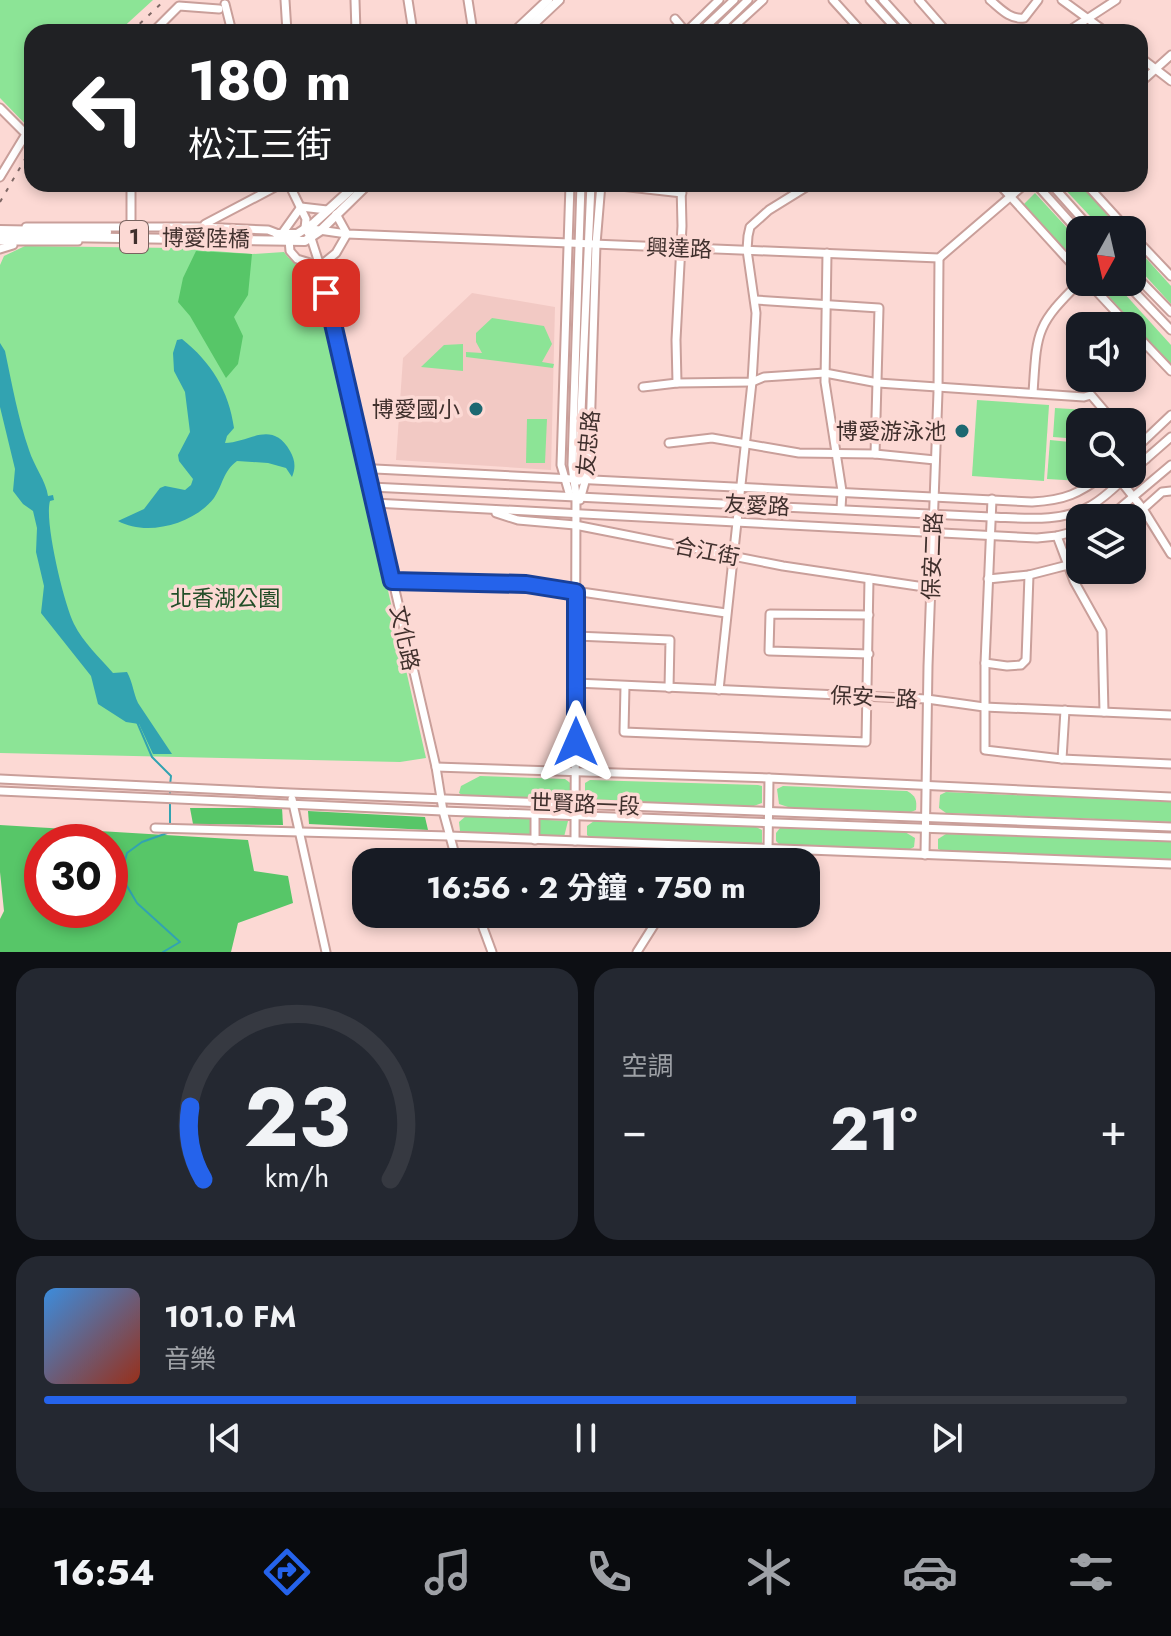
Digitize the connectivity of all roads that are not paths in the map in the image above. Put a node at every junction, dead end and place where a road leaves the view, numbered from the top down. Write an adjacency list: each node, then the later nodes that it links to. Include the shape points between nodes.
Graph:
1 (285, 0): 25 (street)
2 (355, 0): 26 (street)
3 (408, 0): 27 (street)
4 (468, 0): 28 (street)
5 (548, 0): 29 (main road)
6 (559, 0): 30 (main road)
7 (734, 0): 19 (street)
8 (748, 0): 22 (street)
9 (763, 0): 36 (street)
10 (833, 0): 37 (street)
11 (870, 0): 38 (street)
12 (883, 0): 39 (street)
13 (919, 0): 40 (street)
14 (990, 0): 15 (street, via 1019,19)
15 (1038, 0)
16 (1062, 0): 21 (street)
17 (1116, 0): 21 (street)
18 (716, 2): 19 (street); 32 (street)
19 (721, 13): 22 (street); 33 (street)
20 (675, 19): 31 (street)
21 (1089, 19): 41 (street); 42 (street)
22 (728, 20): 34 (street); 35 (street)
23 (161, 24): 24 (street, via 179,6 222,7)
24 (229, 24)
25 (286, 24)
26 (356, 24)
27 (412, 24)
28 (472, 24)
29 (522, 24)
30 (534, 24)
31 (679, 24)
32 (694, 24)
33 (709, 24)
34 (724, 24)
35 (730, 24)
36 (740, 24)
37 (855, 24)
38 (892, 24)
39 (905, 24)
40 (940, 24)
41 (1081, 24)
42 (1096, 24)
43 (1171, 55): 45 (street)
44 (1148, 63): 45 (street)
45 (1156, 69): 46 (street); 47 (street)
46 (1148, 76)
47 (1171, 81)
48 (0, 108): 49 (street)
49 (24, 132)
50 (24, 137): 51 (street)
51 (0, 177)
52 (131, 192): 75 (street)
53 (266, 192): 76 (street)
54 (293, 192): 70 (street, 文化路)
55 (350, 192): 71 (main road, 1)
56 (358, 192): 71 (main road, 1)
57 (570, 192): 83 (street, 友忠路)
58 (581, 192): 84 (street, 友忠路)
59 (590, 192): 84 (street, 友忠路)
60 (601, 192): 85 (street, 友忠路)
61 (673, 192): 68 (street)
62 (798, 192): 89 (street, via 750,227)
63 (1006, 192): 69 (street)
64 (1016, 192): 69 (street)
65 (1043, 192): 74 (street)
66 (1058, 192): 72 (street)
67 (1093, 192): 73 (street)
68 (682, 193): 87 (street)
69 (1011, 197): 92 (street); 93 (street)
70 (301, 207): 71 (street); 77 (street, 文化路); 81 (street)
71 (332, 212): 77 (main road, 1); 78 (main road, 1); 80 (street)
72 (1080, 216)
73 (1115, 216)
74 (1066, 217)
75 (131, 222)
76 (205, 224)
77 (305, 228): 78 (street, 興達路); 81 (main road, 1); 82 (street, 文化路)
78 (320, 231): 80 (street, 興達路); 82 (main road, 1)
79 (0, 233): 81 (main road, 博愛陸橋 / 1)
80 (347, 234): 83 (street, 興達路); 94 (street)
81 (284, 238): 82 (main road, 1); 94 (street, via 297,259)
82 (311, 238): 94 (street, 文化路)
83 (568, 243): 84 (street, 興達路); 126 (street, 友忠路)
84 (582, 243): 85 (street, 興達路); 127 (street, 友忠路)
85 (596, 244): 87 (street, 興達路); 127 (street, 友忠路, via 589,467)
86 (13, 245): 88 (street)
87 (681, 248): 89 (street, 興達路); 109 (street)
88 (0, 249)
89 (747, 250): 91 (street, 興達路); 100 (street)
90 (1146, 250): 95 (street)
91 (827, 253): 92 (street, 興達路); 101 (street)
92 (939, 258): 112 (street, 保安二路)
93 (1066, 258)
94 (320, 266): 125 (street, 文化路)
95 (1171, 276)
96 (1146, 286): 103 (street)
97 (1067, 296): 113 (street, via 1037,337)
98 (1101, 296): 102 (street)
99 (1138, 296): 104 (street)
100 (755, 300): 101 (street); 108 (street)
101 (827, 303): 107 (street); 110 (street, via 879,308)
102 (1115, 312)
103 (1171, 312)
104 (1171, 330)
105 (1146, 345): 106 (street)
106 (1171, 371)
107 (825, 373): 108 (street); 110 (street); 120 (street)
108 (752, 382): 109 (street); 119 (street)
109 (677, 383): 111 (street)
110 (878, 383): 112 (street); 121 (street)
111 (643, 387)
112 (938, 387): 113 (street); 123 (street, 保安二路)
113 (1033, 393): 114 (street, via 1091,395)
114 (1102, 408)
115 (1171, 415): 116 (street)
116 (1146, 437)
117 (1171, 437): 122 (street, 友愛路)
118 (669, 443): 119 (street, via 712,438)
119 (747, 445): 120 (street); 128 (street)
120 (836, 453): 121 (street); 133 (street)
121 (875, 454): 123 (street)
122 (1146, 459)
123 (935, 460): 135 (street, 保安二路)
124 (1171, 465): 136 (street)
125 (367, 471): 126 (street, 友愛路); 129 (street, 文化路)
126 (563, 478): 127 (street, 友愛路); 137 (street, 友忠路)
127 (580, 479): 128 (street, 友愛路); 137 (street, 友忠路)
128 (741, 486): 133 (street, 友愛路); 140 (street)
129 (371, 487): 137 (street, 友愛路); 139 (street, 文化路)
130 (1086, 488): 138 (street, 友愛路, via 1059,500)
131 (1112, 488): 149 (street, 友愛路, via 1089,507 1060,516)
132 (1127, 488): 136 (street)
133 (842, 491): 135 (street, 友愛路); 145 (street)
134 (1171, 491): 143 (street)
135 (934, 495): 138 (street, 友愛路); 146 (street, 保安二路)
136 (1133, 495): 141 (street); 142 (street)
137 (576, 496): 140 (street, 友愛路); 147 (street)
138 (992, 499): 149 (street)
139 (374, 503): 144 (street, 友愛路); 163 (street, 文化路)
140 (739, 504): 145 (street, 友愛路); 150 (street)
141 (1123, 504)
142 (1139, 504)
143 (1146, 506)
144 (485, 509): 147 (street, 友愛路); 151 (street, 合江街, via 518,520)
145 (841, 509): 146 (street, 友愛路)
146 (933, 513): 149 (street, 友愛路); 152 (street, 保安二路)
147 (576, 514): 150 (street, 友愛路); 151 (street)
148 (1146, 514): 156 (street)
149 (991, 517): 154 (street)
150 (736, 521): 152 (street, 友愛路); 157 (street)
151 (575, 525): 157 (street, 合江街); 166 (street)
152 (934, 532): 154 (street, 友愛路); 165 (street, 保安二路)
153 (1066, 534): 155 (street, 友愛路)
154 (990, 535): 155 (street, 友愛路); 162 (street)
155 (1057, 536): 158 (street)
156 (1171, 554)
157 (733, 555): 161 (street, 合江街); 167 (street)
158 (1066, 560)
159 (1066, 566): 160 (street)
160 (1029, 575): 162 (street); 171 (street, via 1026,660 1021,665)
161 (869, 579): 165 (street, 合江街); 168 (street)
162 (988, 579): 171 (street)
163 (392, 581): 166 (street, via 526,584); 184 (street, 文化路)
164 (1078, 584): 180 (street, via 1102,631)
165 (931, 588): 177 (street, 保安二路)
166 (576, 592): 167 (street); 169 (street)
167 (726, 613): 175 (street)
168 (869, 615): 170 (street); 170 (street, via 770,614 769,651)
169 (576, 636): 172 (street); 174 (street, via 670,640)
170 (869, 654): 176 (street)
171 (985, 663): 178 (street)
172 (576, 683): 173 (street, 保安一路); 185 (street)
173 (625, 686): 174 (street, 保安一路); 176 (street, via 624,732 797,740 866,742)
174 (669, 688): 175 (street, 保安一路)
175 (719, 690): 176 (street, 保安一路)
176 (868, 696): 177 (street, 保安一路)
177 (927, 699): 178 (street, 保安一路); 188 (street, 保安二路)
178 (984, 707): 179 (street, 保安一路); 182 (street, via 985,750)
179 (1065, 710): 180 (street, 保安一路); 182 (street)
180 (1104, 712): 181 (street, 保安一路)
181 (1171, 715)
182 (1062, 759): 183 (street)
183 (1171, 764)
184 (436, 767): 185 (street, 世賢路一段); 192 (street, 文化路)
185 (576, 771): 186 (street, 世賢路一段); 194 (street)
186 (769, 778): 188 (street, 世賢路一段); 196 (street)
187 (0, 779): 190 (street, 世賢路一段)
188 (927, 785): 191 (street, 世賢路一段); 199 (street, 保安二路)
189 (0, 791): 193 (street, 世賢路一段)
190 (290, 793): 192 (street, 世賢路一段); 193 (street)
191 (1171, 797)
192 (440, 799): 194 (street, 世賢路一段); 195 (street, 文化路)
193 (292, 802): 195 (street, 世賢路一段); 204 (street)
194 (575, 804): 196 (street, 世賢路一段); 198 (street)
195 (443, 811): 197 (street, 世賢路一段); 205 (street, 文化路)
196 (769, 812): 199 (street, 世賢路一段); 200 (street)
197 (535, 814): 198 (street, 世賢路一段); 207 (street)
198 (575, 816): 200 (street, 世賢路一段); 208 (street)
199 (926, 818): 201 (street, 世賢路一段); 203 (street, 保安二路)
200 (769, 822): 203 (street, 世賢路一段); 211 (street)
201 (1171, 827)
202 (155, 828): 204 (street, 世賢路一段)
203 (926, 828): 206 (street, 世賢路一段); 213 (street, 保安二路)
204 (299, 831): 205 (street, 世賢路一段); 217 (street)
205 (449, 836): 207 (street, 世賢路一段); 209 (street, 文化路)
206 (1171, 837)
207 (535, 840): 208 (street, 世賢路一段)
208 (575, 841): 210 (street, 世賢路一段)
209 (453, 848)
210 (704, 848)
211 (768, 848)
212 (820, 852): 213 (street, 世賢路一段)
213 (925, 855): 214 (street, 世賢路一段)
214 (1171, 864)
215 (483, 928): 218 (street)
216 (652, 928): 219 (street)
217 (326, 952)
218 (492, 952)
219 (637, 952)

